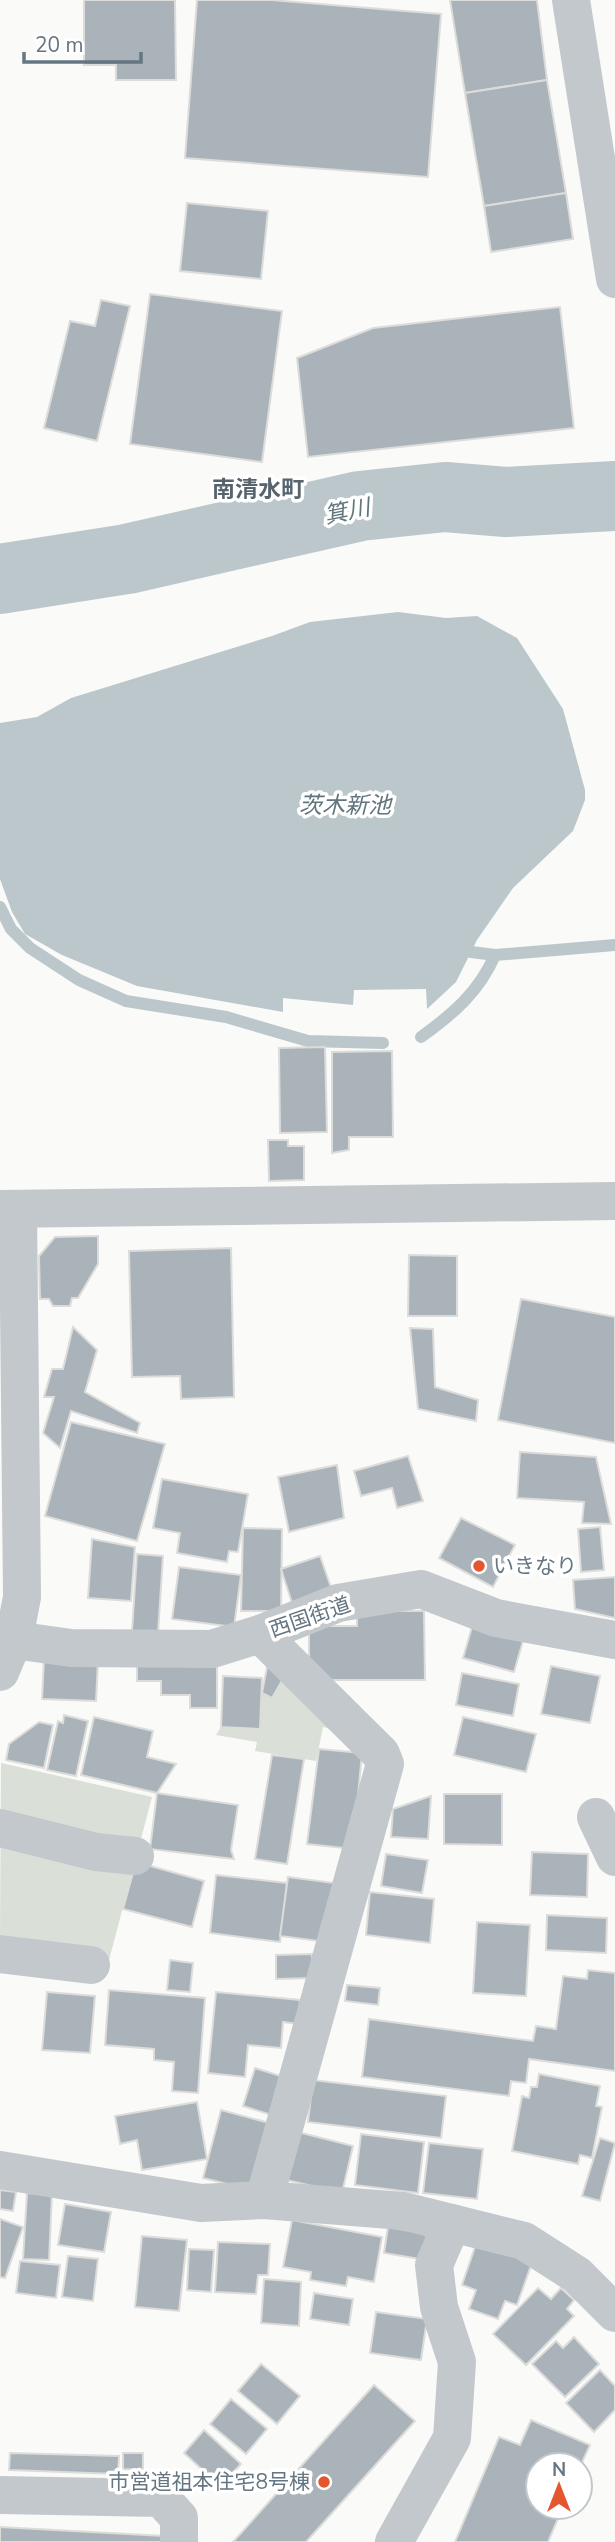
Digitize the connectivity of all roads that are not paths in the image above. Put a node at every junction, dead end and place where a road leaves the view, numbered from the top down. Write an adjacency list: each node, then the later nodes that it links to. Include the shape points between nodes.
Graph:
1 (571, 0): 2 (street)
2 (615, 279)
3 (615, 1201): 4 (street)
4 (9, 1209): 7 (street, via 22,1597)
5 (260, 1634): 6 (street, 西国街道, via 338,1603 421,1589 496,1618); 7 (street, 西国街道, via 212,1649); 15 (street, via 381,1754 385,1764)
6 (615, 1640)
7 (5, 1650)
8 (596, 1817): 11 (street)
9 (0, 1828): 10 (street, via 96,1852)
10 (135, 1856)
11 (615, 1857)
12 (0, 1954): 13 (street)
13 (91, 1965)
14 (0, 2170): 15 (street, via 201,2203)
15 (264, 2200): 16 (street, via 403,2211)
16 (452, 2223): 17 (street, via 524,2241 577,2274); 20 (street, via 434,2265 439,2306 457,2362 452,2438)
17 (615, 2313)
18 (0, 2496): 19 (street, via 162,2498 179,2518)
19 (179, 2542)
20 (394, 2542)

